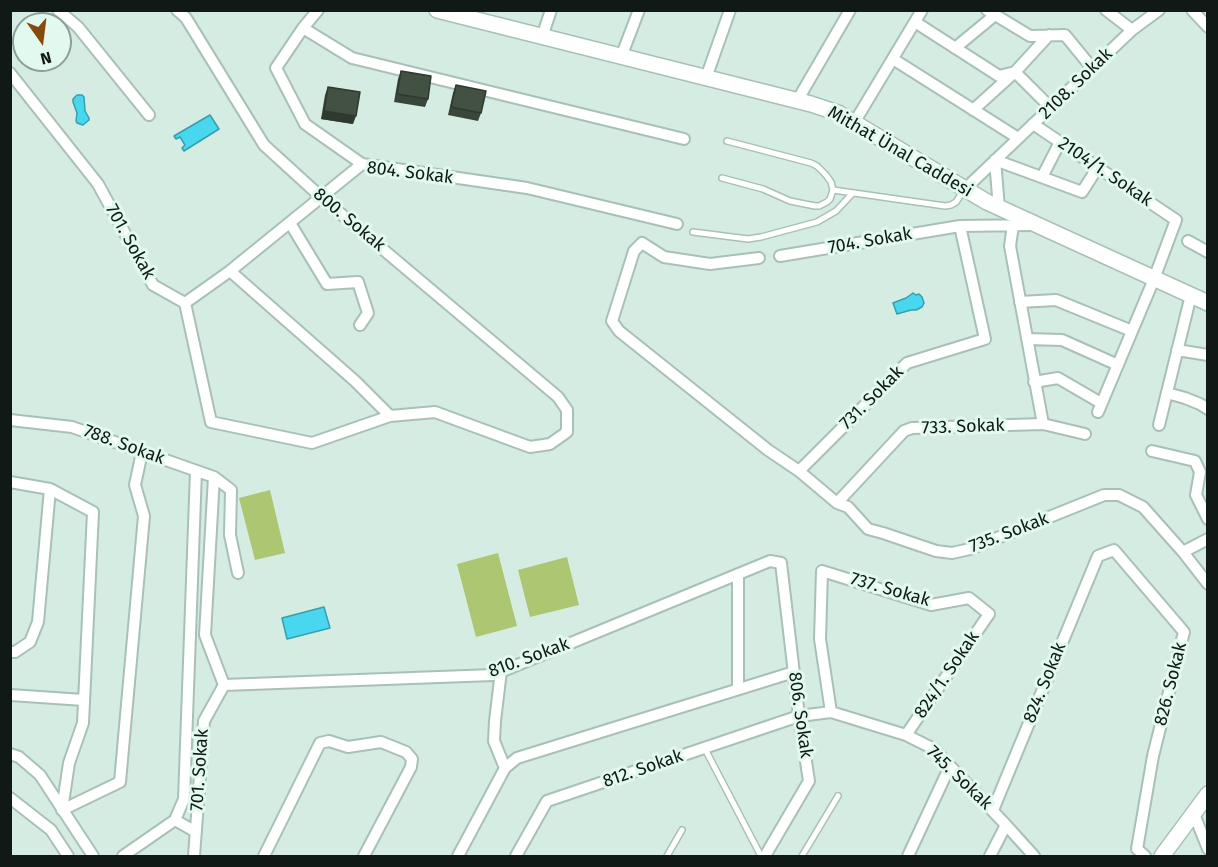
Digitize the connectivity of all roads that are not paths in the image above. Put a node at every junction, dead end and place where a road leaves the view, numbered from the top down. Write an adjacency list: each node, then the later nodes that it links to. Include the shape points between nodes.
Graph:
1 (58, 10): 30 (street, via 78,27)
2 (177, 10): 45 (street, 800. Sokak, via 186,18 264,145)
3 (318, 10): 16 (street)
4 (437, 10): 19 (main road, Mithat Ünal Caddesi)
5 (551, 10): 19 (street)
6 (639, 10): 21 (street)
7 (730, 10): 26 (street)
8 (850, 10): 27 (street)
9 (922, 10): 14 (street)
10 (1106, 10): 17 (street)
11 (1160, 10): 17 (street, 2108. Sokak)
12 (1192, 10): 15 (street)
13 (991, 13): 18 (street, via 1030,36); 20 (street)
14 (915, 22): 20 (street); 22 (street)
15 (1208, 27)
16 (303, 28): 34 (street, via 352,58); 38 (street, via 276,68 305,124)
17 (1132, 30): 23 (street, 2108. Sokak)
18 (1049, 35): 23 (street, via 1065,35); 24 (street)
19 (542, 37): 21 (main road, Mithat Ünal Caddesi)
20 (955, 48): 24 (street, via 999,76)
21 (621, 57): 26 (main road, Mithat Ünal Caddesi)
22 (893, 59): 29 (street); 31 (street)
23 (1092, 68): 28 (street, 2108. Sokak)
24 (1015, 72): 28 (street); 29 (street)
25 (10, 73): 61 (street, 701. Sokak, via 98,184 153,285)
26 (706, 78): 27 (main road, Mithat Ünal Caddesi)
27 (797, 100): 31 (main road, Mithat Ünal Caddesi, via 838,113)
28 (1051, 108): 32 (street, 2108. Sokak)
29 (973, 110): 33 (street)
30 (149, 115)
31 (854, 123): 42 (main road, Mithat Ünal Caddesi)
32 (1033, 124): 33 (street, 2108. Sokak); 36 (street, 2104/1. Sokak)
33 (1018, 138): 37 (street, 2108. Sokak)
34 (684, 139)
35 (727, 141): 43 (lane, via 811,163 826,175)
36 (1060, 142): 39 (street, 2104/1. Sokak); 40 (street)
37 (995, 160): 40 (street); 42 (street, 2108. Sokak); 46 (street)
38 (362, 164): 45 (street, 804. Sokak); 48 (street, 804. Sokak, via 527,188)
39 (1098, 167): 40 (street, via 1082,192); 58 (street, 2104/1. Sokak, via 1176,220)
40 (1042, 177)
41 (722, 178): 43 (lane, via 815,206 827,202)
42 (965, 189): 44 (lane, via 956,202 945,206); 46 (main road, Mithat Ünal Caddesi)
43 (833, 190): 44 (lane)
44 (852, 194): 52 (lane, via 836,211 817,222 761,237)
45 (321, 197): 47 (street, 804. Sokak); 72 (street, 800. Sokak, via 558,397 567,410 567,432 550,444 530,447 435,412)
46 (999, 208): 50 (street); 51 (main road, Mithat Ünal Caddesi)
47 (290, 223): 57 (street, 804. Sokak); 63 (street, via 327,284 358,282 368,313)
48 (677, 224)
49 (960, 225): 50 (street, 704. Sokak); 55 (street, 704. Sokak); 80 (street, 731. Sokak, via 985,339 907,363)
50 (1013, 225): 51 (street, 704. Sokak); 60 (street, via 1010,246)
51 (1036, 225): 58 (main road, Mithat Ünal Caddesi)
52 (693, 232)
53 (1188, 241): 54 (street)
54 (1208, 252)
55 (780, 256)
56 (759, 258): 80 (street, via 710,264 664,257 642,243 634,251 612,321 619,331)
57 (230, 271): 61 (street, 804. Sokak); 72 (street)
58 (1154, 279): 59 (main road, Mithat Ünal Caddesi); 64 (street)
59 (1191, 296): 62 (main road, Mithat Ünal Caddesi); 66 (street)
60 (1020, 302): 64 (street, via 1056,300); 65 (street)
61 (185, 303): 72 (street, via 211,422 312,443)
62 (1208, 303)
63 (360, 325)
64 (1132, 332): 68 (street)
65 (1027, 339): 68 (street, via 1062,340); 69 (street)
66 (1177, 350): 67 (street); 70 (street)
67 (1208, 355)
68 (1118, 365): 69 (street, via 1100,408 1058,378)
69 (1034, 382): 74 (street)
70 (1167, 393): 71 (street); 75 (street)
71 (1208, 409)
72 (390, 416)
73 (10, 420): 78 (street, 788. Sokak, via 72,427)
74 (1043, 424): 76 (street, 733. Sokak); 84 (street, 733. Sokak, via 904,431)
75 (1159, 425)
76 (1085, 434)
77 (1152, 451): 85 (street, via 1196,461 1200,472 1196,495)
78 (142, 452): 79 (street, 788. Sokak); 112 (street, via 135,485 144,516 120,782)
79 (196, 471): 81 (street, 788. Sokak); 115 (street, 701. Sokak, via 184,800)
80 (799, 471): 84 (street, 735. Sokak)
81 (214, 477): 91 (street, 788. Sokak, via 231,490 230,535); 98 (street, via 205,635)
82 (10, 482): 83 (street)
83 (50, 489): 95 (street, via 38,622 30,642); 101 (street, via 93,512)
84 (837, 503): 87 (street, 735. Sokak, via 848,507 868,529 952,553 1104,495 1119,495 1143,507)
85 (1208, 519)
86 (1208, 539): 87 (street)
87 (1183, 552): 93 (street)
88 (1098, 556): 113 (street, 824. Sokak); 134 (street, 826. Sokak, via 1114,550 1184,632 1153,756 1137,849)
89 (781, 563): 92 (street, 810. Sokak, via 770,561); 97 (street, 806. Sokak)
90 (822, 571): 94 (street, 737. Sokak, via 931,605 969,598); 102 (street, 806. Sokak, via 820,639)
91 (238, 573)
92 (738, 574): 96 (street, 810. Sokak); 99 (street)
93 (1208, 584)
94 (989, 614): 104 (street, 824/1. Sokak)
95 (10, 652)
96 (501, 672): 98 (street, 810. Sokak); 108 (street, via 495,741)
97 (794, 672): 99 (street); 103 (street, 806. Sokak)
98 (224, 685): 118 (street, 701. Sokak, via 204,721)
99 (738, 689): 108 (street, via 517,759)
100 (10, 695): 101 (street)
101 (84, 700): 112 (street, via 83,723 69,763)
102 (831, 712): 103 (street, 745. Sokak); 104 (street, 745. Sokak)
103 (799, 716): 105 (street, 812. Sokak); 129 (street, 806. Sokak, via 809,781)
104 (906, 735): 107 (street, 745. Sokak, via 934,749)
105 (705, 748): 127 (street, 812. Sokak, via 547,801); 129 (lane)
106 (10, 754): 112 (street, via 40,775)
107 (950, 766): 113 (street, 745. Sokak); 131 (street)
108 (505, 768): 126 (street)
109 (1208, 794): 114 (main road)
110 (838, 796): 130 (lane)
111 (10, 798): 120 (street, via 51,830)
112 (62, 810): 121 (street)
113 (993, 810): 116 (street, 745. Sokak)
114 (1194, 814): 119 (street); 135 (main road)
115 (175, 820): 118 (street); 122 (street)
116 (1006, 825): 132 (street); 133 (street, 745. Sokak)
117 (682, 830): 128 (lane)
118 (196, 832): 123 (street, 701. Sokak)
119 (1207, 849)
120 (68, 856)
121 (93, 856)
122 (123, 856)
123 (194, 856)
124 (264, 856): 125 (street, via 320,743 328,741 348,747 381,742 406,752 412,759 411,766)
125 (364, 856)
126 (458, 856)
127 (516, 856)
128 (668, 856)
129 (763, 856)
130 (802, 856)
131 (908, 856)
132 (990, 856)
133 (1034, 856)
134 (1145, 856)
135 (1162, 856)

